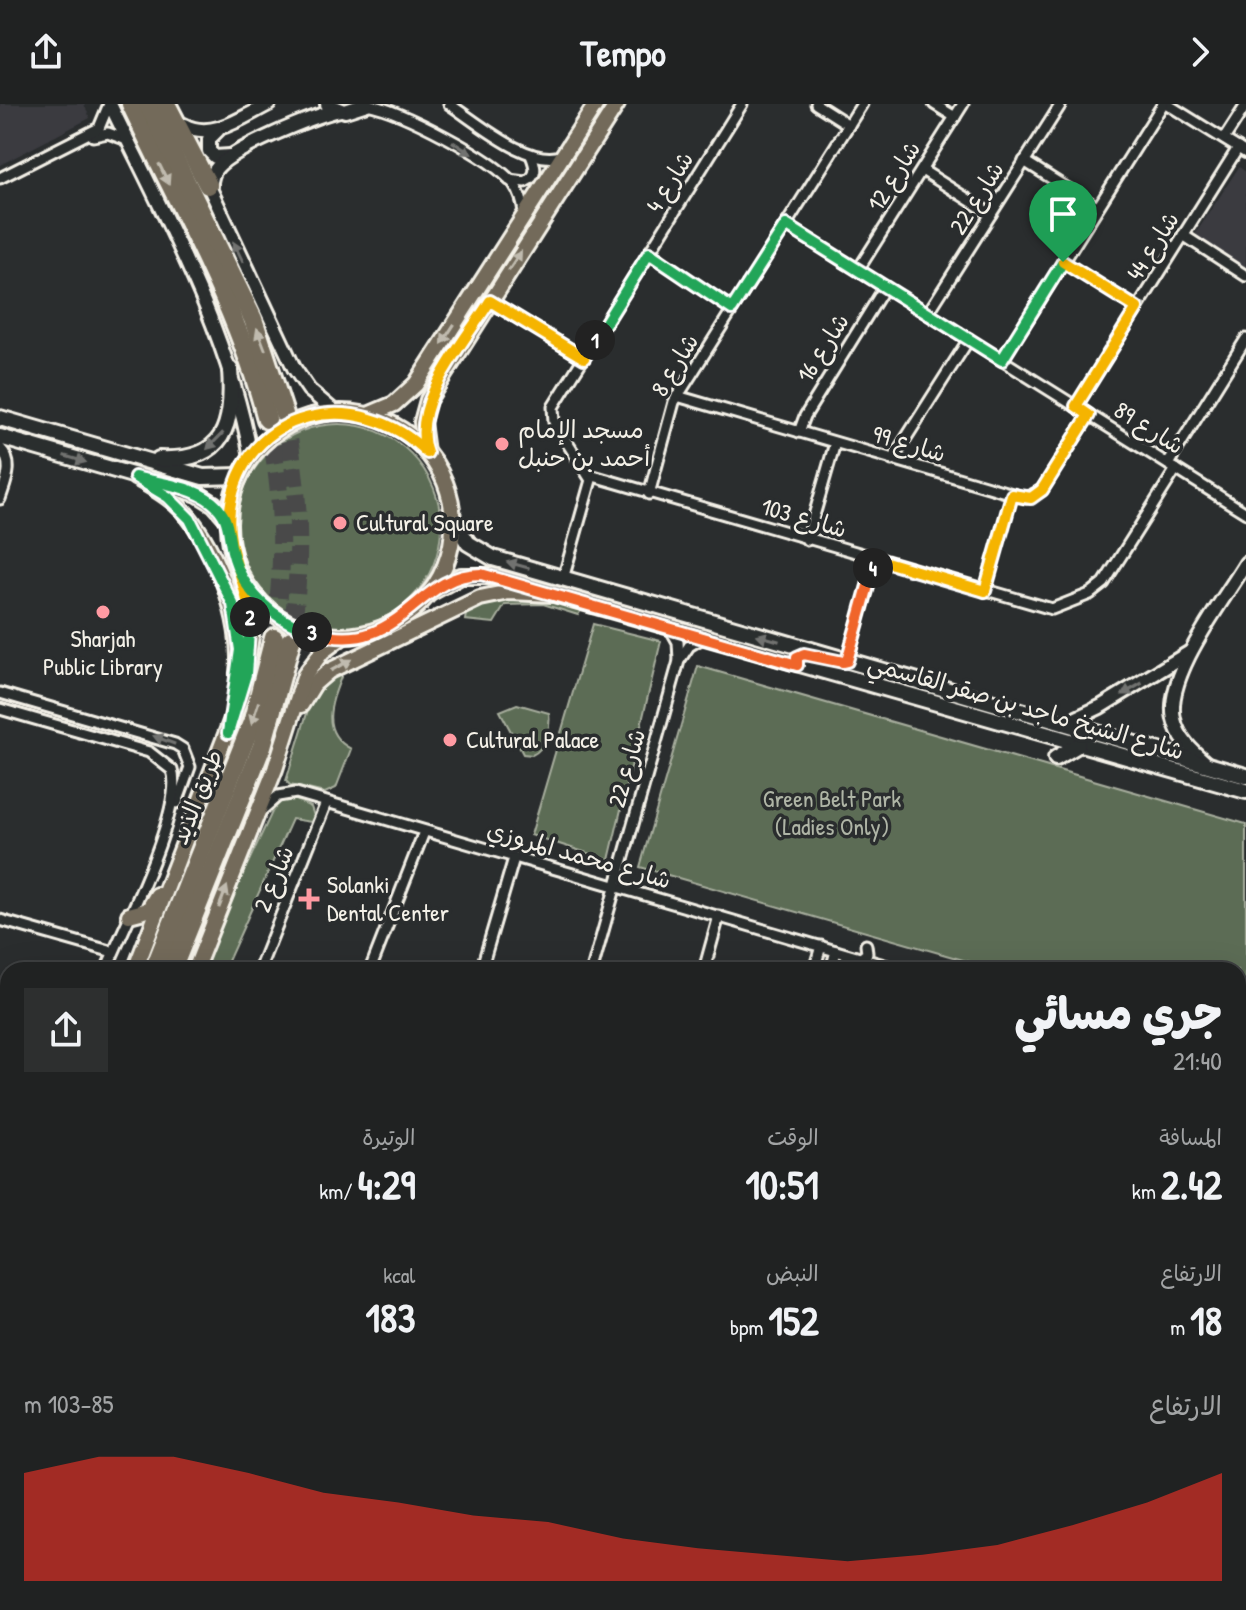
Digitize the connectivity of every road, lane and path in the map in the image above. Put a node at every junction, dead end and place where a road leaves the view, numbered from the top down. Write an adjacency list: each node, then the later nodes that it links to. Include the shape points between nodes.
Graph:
1 (109, 104): 28 (street, via 104,122); 30 (street)
2 (131, 104): 3 (highway, one-way to 3, via 276,416 253,319)
3 (148, 104)
4 (166, 104): 40 (highway)
5 (174, 104): 24 (street)
6 (269, 104): 26 (street)
7 (327, 104): 21 (street)
8 (367, 104): 21 (street); 39 (street, one-way to 39, via 424,124)
9 (470, 104): 23 (street)
10 (596, 104): 27 (main road)
11 (617, 104): 31 (main road)
12 (742, 104): 46 (street, شارع 4)
13 (816, 104): 25 (street)
14 (862, 104): 25 (street, شارع 8)
15 (934, 104): 22 (street)
16 (963, 104): 22 (street, شارع 12)
17 (1061, 104): 36 (street, شارع 22)
18 (1165, 104): 29 (street); 41 (street)
19 (454, 105): 23 (street)
20 (1246, 105): 29 (street)
21 (340, 110): 35 (street)
22 (955, 117): 37 (street, شارع 12)
23 (471, 119): 33 (street)
24 (184, 125): 26 (street, via 202,131); 40 (street)
25 (849, 125): 44 (street, شارع 8)
26 (220, 128): 35 (street, via 209,139 209,151)
27 (581, 128): 31 (main road, via 576,145); 34 (main road)
28 (82, 139): 30 (street, via 108,133); 38 (street)
29 (1224, 139): 32 (street)
30 (127, 140): 59 (street, via 205,303)
31 (590, 145): 51 (main road, one-way to 31)
32 (1242, 150): 45 (street, شارع 44)
33 (531, 155): 34 (street); 39 (street, via 533,177)
34 (563, 155): 43 (main road)
35 (232, 156): 40 (street, via 214,171)
36 (1024, 161): 41 (street); 42 (street, شارع 22)
37 (922, 170): 42 (street); 48 (street, شارع 12)
38 (0, 178)
39 (509, 180): 43 (street, via 521,197)
40 (209, 188): 62 (street, one-way to 40, via 298,376)
41 (1097, 207): 47 (street)
42 (991, 214): 54 (street, شارع 22)
43 (523, 217): 63 (main road, one-way to 63, via 416,384 394,404)
44 (786, 225): 48 (street, شارع 89); 53 (street, شارع 8)
45 (1183, 235): 49 (street); 52 (street, شارع 44)
46 (649, 253): 53 (street); 57 (street, شارع 4)
47 (1063, 262): 52 (street); 58 (street)
48 (858, 270): 50 (street, شارع 89)
49 (1246, 276)
50 (885, 287): 54 (street, شارع 89); 66 (street, شارع 16)
51 (490, 301): 57 (street); 70 (main road, via 428,400 422,422)
52 (1137, 308): 61 (street, شارع 44)
53 (732, 309): 60 (street, شارع 8)
54 (928, 313): 55 (street, شارع 89)
55 (969, 339): 58 (street, شارع 89); 73 (street)
56 (1246, 339): 74 (street, شارع 103)
57 (584, 358): 75 (street, شارع 4, via 552,415)
58 (1002, 360): 61 (street, شارع 89)
59 (230, 369): 71 (street); 72 (main road, one-way to 72, via 232,411 216,443 185,459)
60 (677, 396): 66 (street, شارع 99); 78 (street, شارع 8)
61 (1076, 406): 64 (street, شارع 89)
62 (335, 412): 63 (main road); 71 (main road, via 288,425)
63 (367, 415): 70 (main road, via 399,429)
64 (1089, 415): 74 (street, شارع 89); 79 (street, via 1039,493 1026,498)
65 (0, 418): 72 (main road)
66 (799, 432): 68 (street, شارع 99)
67 (0, 437): 77 (main road, one-way to 77)
68 (835, 443): 73 (street, شارع 99); 84 (street)
69 (0, 448): 80 (street, via 9,468)
70 (427, 453): 82 (main road, via 446,488)
71 (251, 457): 76 (main road)
72 (138, 458): 76 (main road, via 203,477)
73 (892, 460): 79 (street, شارع 99)
74 (1172, 466): 81 (street, شارع 89); 89 (street, شارع 103, via 1108,579 1095,591 1052,609)
75 (590, 475): 78 (street, شارع 103); 87 (street)
76 (239, 476): 83 (main road)
77 (135, 477): 83 (main road, via 204,497); 105 (main road, via 168,497 190,519 233,604 240,650)
78 (649, 494): 84 (street, شارع 103)
79 (1012, 495): 89 (street)
80 (0, 499)
81 (1246, 513)
82 (452, 518): 87 (main road, شارع الشيخ ماجد بن صقر القاسمي, one-way to 82, via 484,554 468,543); 90 (main road, via 445,565)
83 (229, 521): 88 (main road, via 233,553)
84 (807, 540): 85 (street, شارع 103)
85 (876, 559): 89 (street, شارع 103); 97 (street)
86 (1246, 563): 95 (street)
87 (563, 579): 97 (main road, شارع الشيخ ماجد بن صقر القاسمي, one-way to 87)
88 (245, 582): 93 (main road, via 277,616 308,631); 105 (main road, via 250,655)
89 (985, 591)
90 (428, 594): 91 (main road, شارع الشيخ ماجد بن صقر القاسمي, via 452,578 471,574); 93 (main road, via 390,625)
91 (553, 594): 92 (main road, شارع الشيخ ماجد بن صقر القاسمي); 103 (main road, one-way to 91, via 321,677 449,611 494,594)
92 (669, 626): 94 (main road, شارع الشيخ ماجد بن صقر القاسمي); 96 (street, via 678,642)
93 (342, 637): 103 (main road, via 305,675)
94 (705, 637): 96 (street, via 689,646); 98 (main road, شارع الشيخ ماجد بن صقر القاسمي)
95 (1195, 647): 104 (street, one-way to 104, via 1166,669); 108 (street, via 1178,679 1172,708 1182,737)
96 (679, 661): 117 (street, شارع 22)
97 (847, 661): 98 (main road, via 801,655); 104 (main road, شارع الشيخ ماجد بن صقر القاسمي)
98 (797, 665): 106 (main road, شارع الشيخ ماجد بن صقر القاسمي)
99 (0, 693): 100 (street)
100 (53, 708): 102 (street, via 48,716); 113 (street, one-way to 100, via 188,776 183,749)
101 (0, 709): 102 (street)
102 (27, 716): 113 (street, via 149,752 166,762 175,789)
103 (290, 722): 112 (main road)
104 (1064, 724): 108 (main road, شارع الشيخ ماجد بن صقر القاسمي)
105 (228, 733): 116 (main road)
106 (1078, 745): 107 (main road); 110 (main road, شارع الشيخ ماجد بن صقر القاسمي)
107 (1056, 758)
108 (1208, 766): 109 (main road, شارع الشيخ ماجد بن صقر القاسمي)
109 (1246, 776)
110 (1246, 791)
111 (326, 803): 112 (street, شارع محمد المروزي, via 287,793); 114 (street, شارع محمد المروزي); 131 (street, شارع 2)
112 (254, 818): 130 (main road, one-way to 112)
113 (165, 827): 118 (street)
114 (424, 832): 115 (street, شارع محمد المروزي); 132 (street)
115 (514, 858): 117 (street, شارع محمد المروزي); 133 (street)
116 (170, 880): 118 (main road, via 148,910); 127 (main road)
117 (615, 887): 119 (street, شارع محمد المروزي); 134 (street, شارع 22)
118 (129, 915): 124 (street)
119 (719, 916): 122 (street, شارع محمد المروزي); 135 (street)
120 (0, 920): 124 (street)
121 (866, 945): 125 (street)
122 (821, 946): 123 (street, شارع محمد المروزي); 136 (street)
123 (836, 951): 125 (street, شارع محمد المروزي); 137 (street)
124 (113, 952): 126 (street)
125 (861, 958): 138 (street, شارع محمد المروزي)
126 (109, 962)
127 (138, 962)
128 (157, 962): 129 (highway, طريق الذيد, one-way to 128, via 269,725 282,639)
129 (175, 962)
130 (198, 962)
131 (262, 962)
132 (373, 962)
133 (483, 962)
134 (594, 962)
135 (706, 962)
136 (816, 962)
137 (833, 962)
138 (874, 962)

